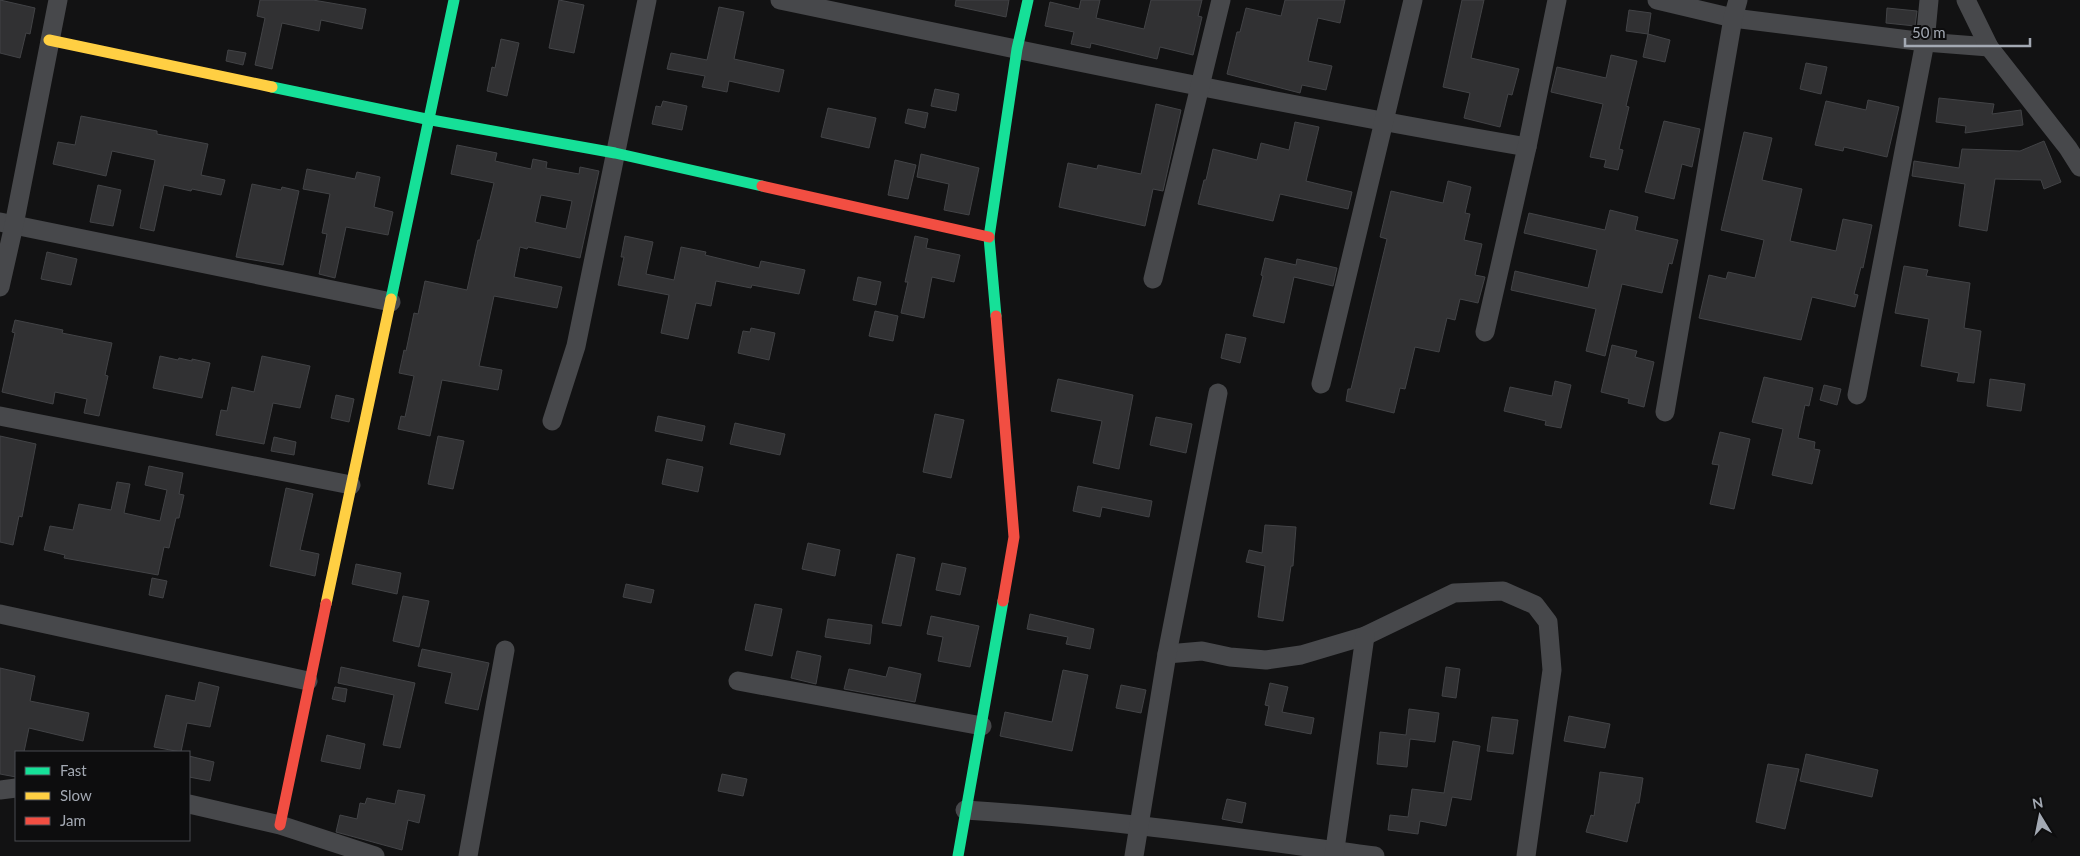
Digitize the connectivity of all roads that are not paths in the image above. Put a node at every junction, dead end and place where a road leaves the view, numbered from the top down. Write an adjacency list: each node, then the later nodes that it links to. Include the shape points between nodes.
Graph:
1 (58, 0): 14 (street)
2 (454, 0): 19 (street)
3 (647, 0): 22 (street)
4 (780, 0): 17 (street)
5 (1028, 0): 17 (street)
6 (1221, 0): 18 (street)
7 (1414, 0): 20 (street)
8 (1557, 0): 21 (street)
9 (1657, 0): 13 (street)
10 (1738, 0): 13 (street)
11 (1929, 0): 15 (street)
12 (1966, 0): 16 (street)
13 (1733, 18): 15 (street); 33 (street)
14 (49, 40): 19 (street); 24 (street)
15 (1925, 42): 16 (street); 32 (street)
16 (1989, 47): 23 (street)
17 (1017, 49): 18 (street); 25 (street)
18 (1201, 87): 20 (street); 26 (street)
19 (426, 119): 22 (street); 28 (street)
20 (1384, 122): 21 (street); 30 (street)
21 (1527, 147): 29 (street)
22 (615, 153): 25 (street); 35 (street, via 576,346)
23 (2080, 167)
24 (7, 223): 27 (street); 28 (street)
25 (989, 238): 43 (street, via 1014,537)
26 (1153, 279)
27 (0, 287)
28 (391, 302): 36 (street)
29 (1485, 332)
30 (1320, 384)
31 (1218, 393): 40 (street)
32 (1857, 395)
33 (1665, 412)
34 (0, 416): 36 (street)
35 (552, 422)
36 (351, 484): 41 (street)
37 (0, 614): 41 (street)
38 (1365, 636): 40 (street, via 1301,655 1266,660 1202,651); 50 (street); 56 (street, via 1454,593 1503,592 1535,605 1548,622 1552,670)
39 (505, 650): 52 (street)
40 (1167, 654): 49 (street)
41 (308, 681): 48 (street)
42 (738, 681): 43 (street)
43 (982, 726): 47 (street)
44 (15, 788): 45 (street)
45 (0, 790)
46 (190, 804): 48 (street)
47 (965, 810): 49 (street); 53 (street)
48 (280, 825): 51 (street)
49 (1139, 825): 50 (street); 54 (street)
50 (1334, 853): 55 (street)
51 (375, 856)
52 (468, 856)
53 (958, 856)
54 (1134, 856)
55 (1375, 856)
56 (1526, 856)

